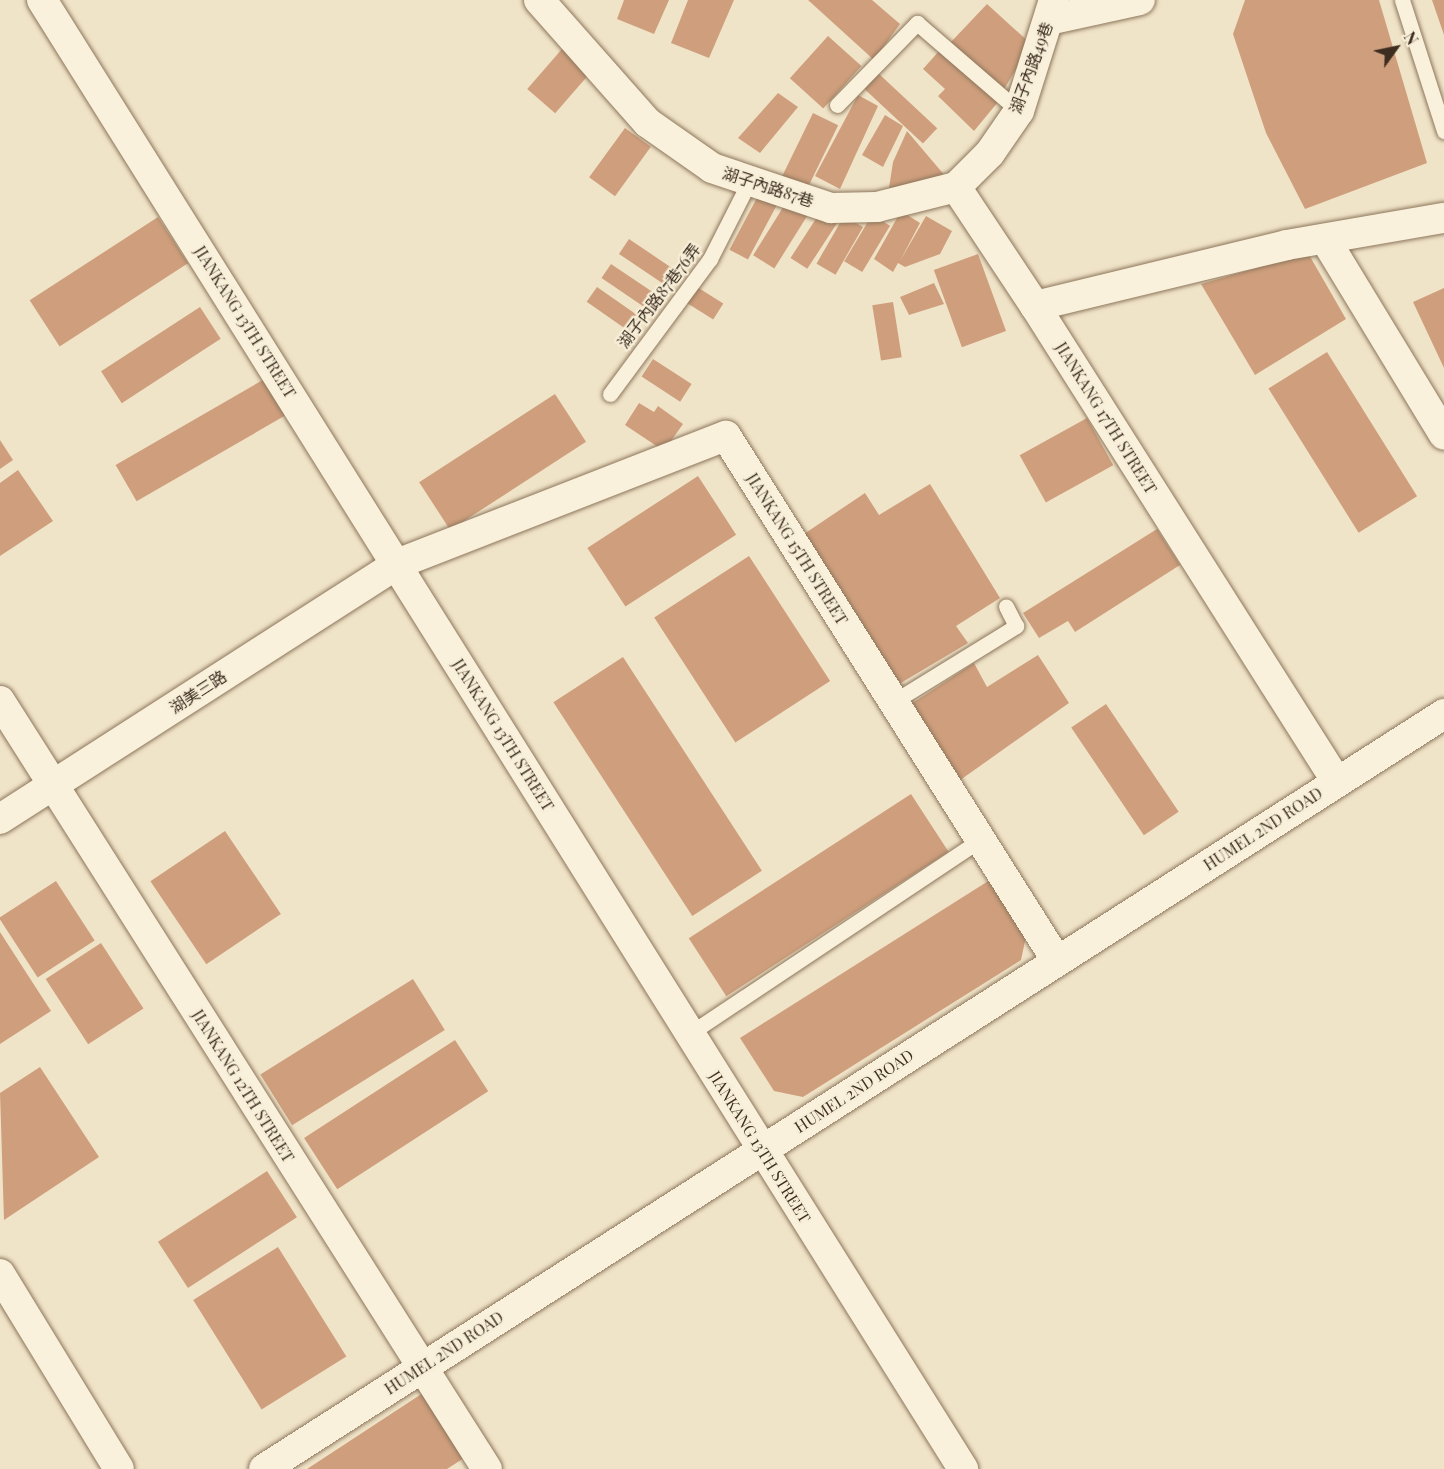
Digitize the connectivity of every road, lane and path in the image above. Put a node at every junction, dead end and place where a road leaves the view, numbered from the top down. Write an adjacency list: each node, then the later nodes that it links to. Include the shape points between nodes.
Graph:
1 (42, 0): 16 (street, JIANKANG 13TH STREET)
2 (539, 0): 9 (street, 湖子內路87巷, via 648,123 712,168)
3 (1140, 0): 5 (street)
4 (1402, 0): 8 (lane)
5 (1051, 10): 7 (street, 湖子內路49巷)
6 (837, 105): 7 (lane, via 917,23)
7 (1019, 111): 10 (street, 湖子內路49巷, via 990,153)
8 (1444, 130)
9 (748, 184): 10 (street, 湖子內路87巷, via 831,208 877,207); 14 (lane, 湖子內路87巷76弄, via 710,259)
10 (956, 188): 13 (street, JIANKANG 17TH STREET)
11 (1444, 218): 12 (street)
12 (1325, 239): 13 (street); 15 (street)
13 (1035, 306): 21 (street, JIANKANG 17TH STREET)
14 (610, 394)
15 (1444, 435)
16 (397, 564): 19 (street, JIANKANG 15TH STREET, via 726,436); 22 (street, 湖美三路); 26 (street, JIANKANG 13TH STREET)
17 (1005, 606): 19 (lane, via 1016,626)
18 (0, 701): 22 (street, JIANKANG 12TH STREET)
19 (893, 702): 24 (street, JIANKANG 15TH STREET)
20 (1444, 714): 21 (street, HUMEL 2ND ROAD)
21 (1337, 782): 25 (street, HUMEL 2ND ROAD)
22 (52, 785): 23 (street, 湖美三路); 29 (street, JIANKANG 12TH STREET)
23 (0, 819)
24 (980, 840): 25 (street, JIANKANG 15TH STREET); 26 (lane)
25 (1057, 961): 27 (street, HUMEL 2ND ROAD)
26 (689, 1034): 27 (street, JIANKANG 13TH STREET)
27 (762, 1150): 29 (street, HUMEL 2ND ROAD); 33 (street, JIANKANG 13TH STREET)
28 (0, 1274): 30 (street)
29 (422, 1368): 31 (street, HUMEL 2ND ROAD); 32 (street, JIANKANG 12TH STREET)
30 (119, 1469)
31 (264, 1469)
32 (487, 1469)
33 (963, 1469)

